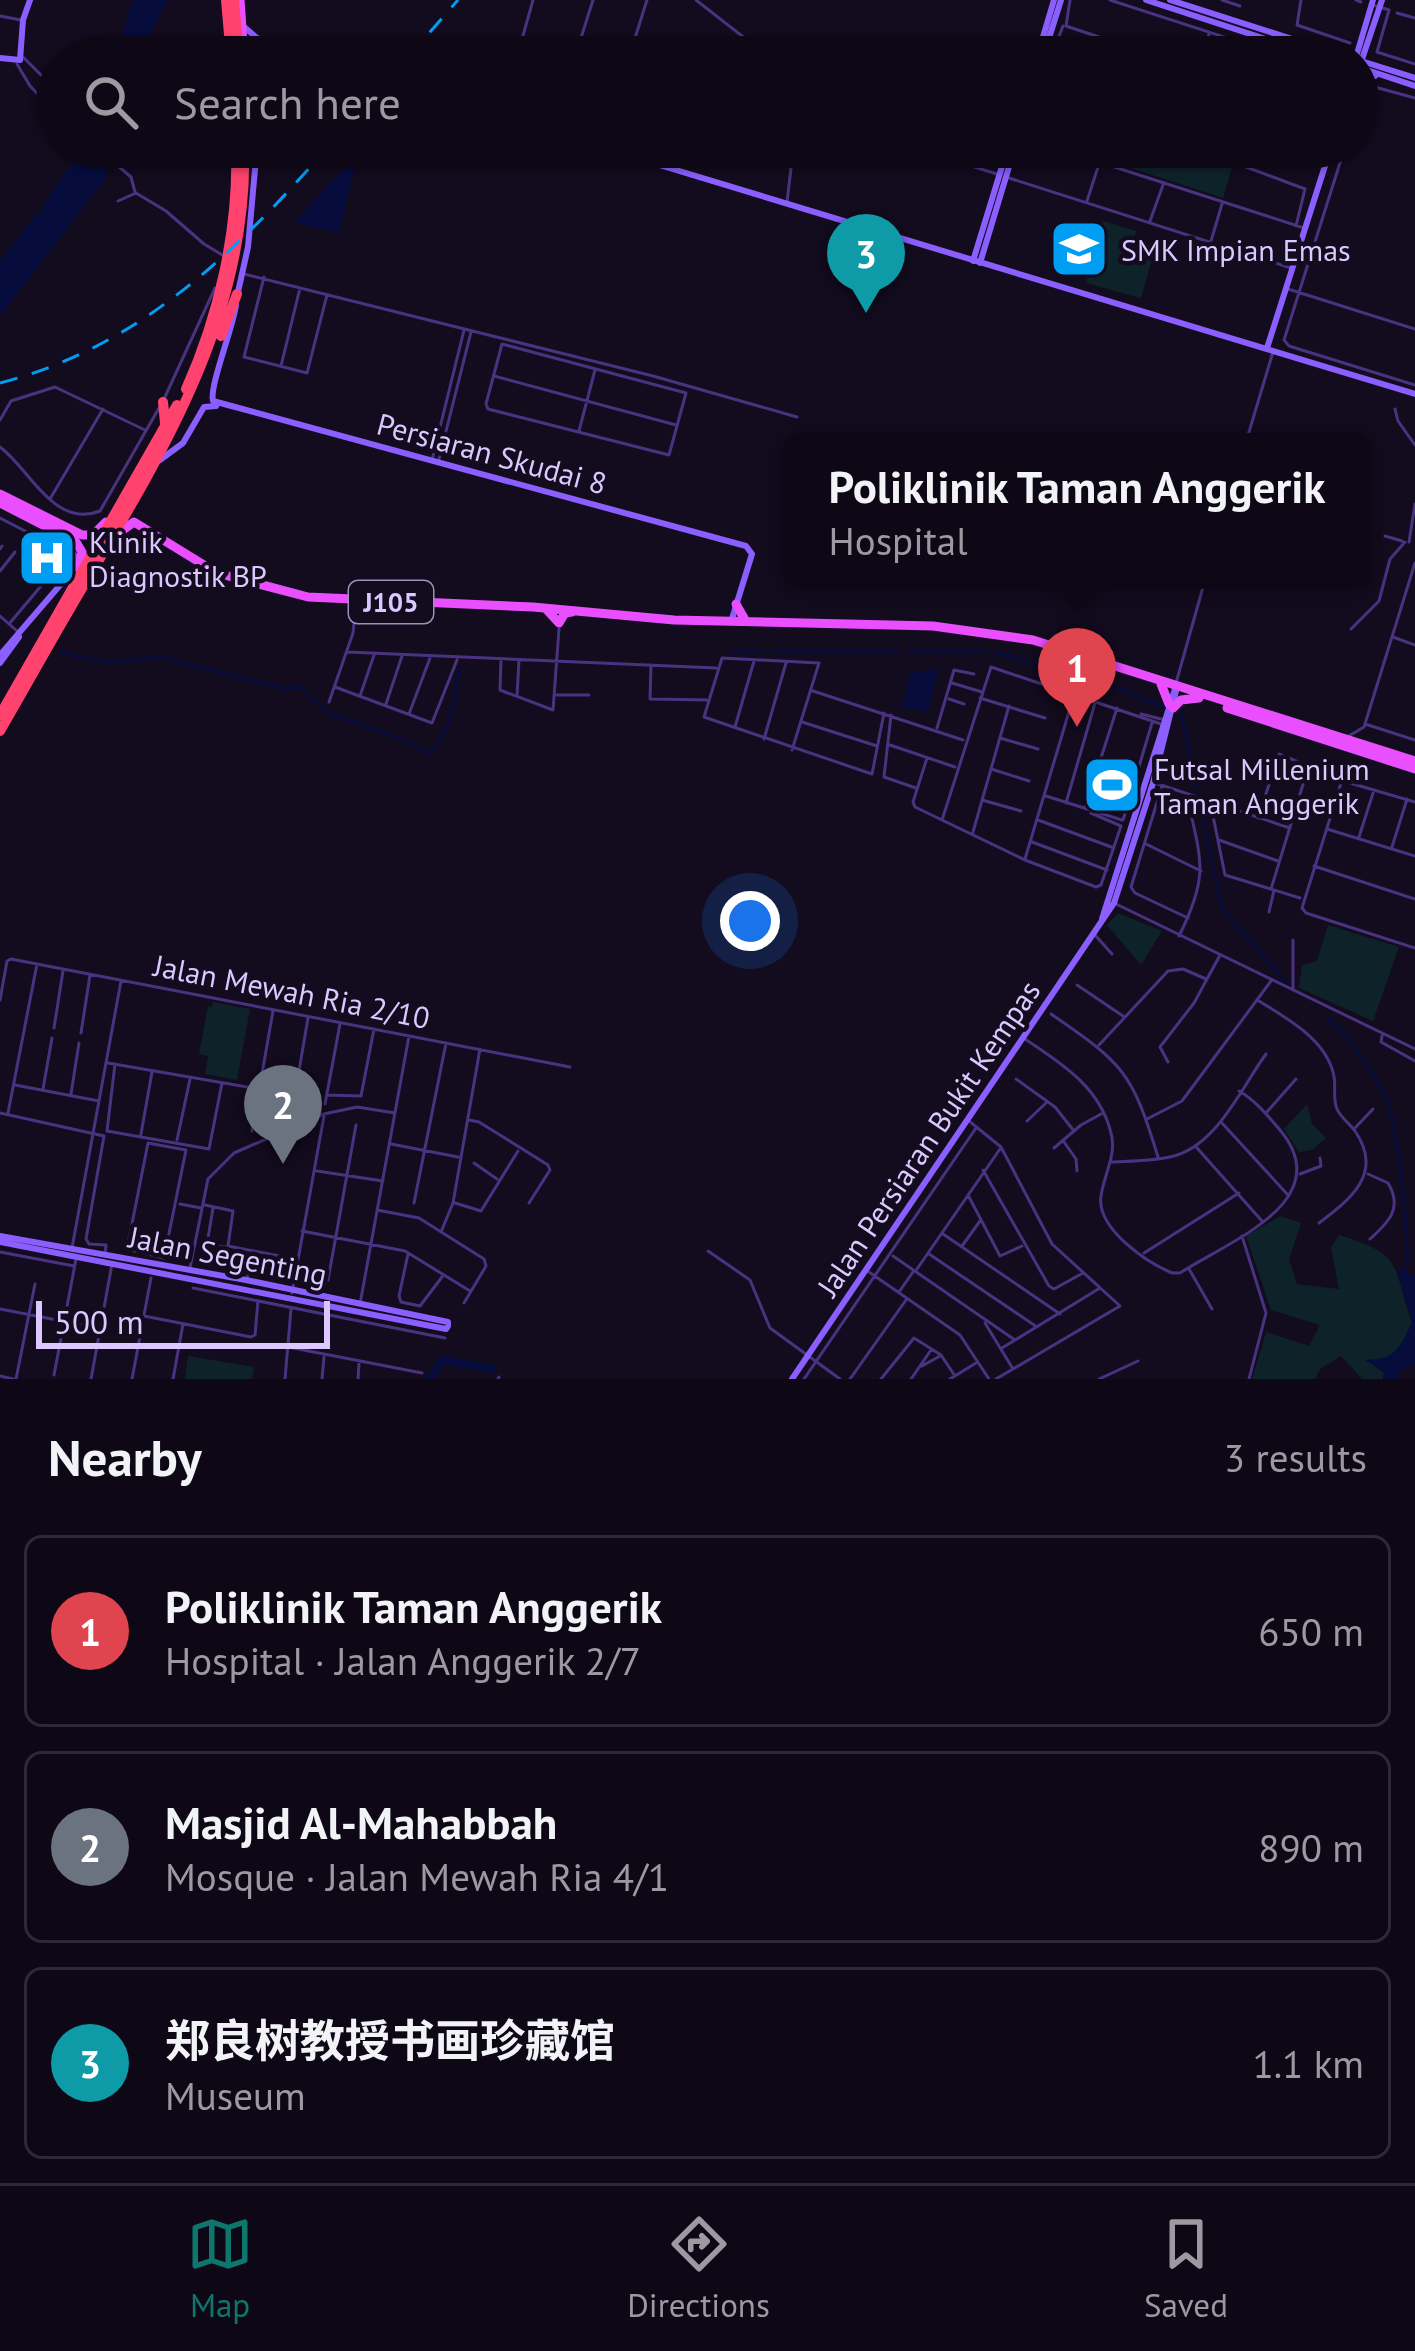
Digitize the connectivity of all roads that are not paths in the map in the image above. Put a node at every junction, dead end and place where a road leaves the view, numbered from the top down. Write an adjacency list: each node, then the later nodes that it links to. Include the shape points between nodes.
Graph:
1 (30, 0): 21 (street)
2 (233, 0): 22 (main road); 25 (highway)
3 (533, 0): 28 (street)
4 (582, 0): 14 (street)
5 (640, 0): 15 (street)
6 (696, 0): 31 (street)
7 (1057, 0): 32 (street)
8 (1070, 0): 23 (street)
9 (1111, 0): 24 (street)
10 (1146, 0): 37 (street)
11 (1170, 0): 38 (street)
12 (1222, 0): 17 (street)
13 (1301, 0): 39 (street, via 1300,27)
14 (593, 2): 29 (street)
15 (646, 3): 30 (street)
16 (1379, 4): 40 (street); 41 (street)
17 (1240, 6)
18 (1397, 13): 20 (street)
19 (0, 16): 21 (street)
20 (1415, 18)
21 (22, 20): 44 (street)
22 (242, 24): 26 (main road); 27 (street)
23 (1065, 25): 33 (street); 34 (street)
24 (1209, 32): 35 (street); 36 (street)
25 (237, 36)
26 (241, 36)
27 (255, 36)
28 (523, 36)
29 (582, 36)
30 (636, 36)
31 (743, 36)
32 (1046, 36)
33 (1060, 36)
34 (1096, 36)
35 (1208, 36)
36 (1221, 36)
37 (1257, 36)
38 (1271, 36)
39 (1328, 36)
40 (1368, 36)
41 (1378, 36)
42 (1379, 53): 45 (street)
43 (0, 58): 44 (street)
44 (18, 59): 47 (street); 51 (street)
45 (1415, 64)
46 (1379, 73): 50 (street)
47 (36, 74)
48 (1379, 74): 50 (street)
49 (1379, 78): 52 (street)
50 (1415, 82)
51 (36, 92)
52 (1415, 98)
53 (120, 168): 68 (street)
54 (237, 168): 79 (highway)
55 (241, 168): 73 (highway)
56 (255, 168): 77 (street)
57 (669, 168): 72 (street)
58 (791, 168): 72 (street)
59 (977, 168): 66 (street)
60 (1004, 168): 66 (street)
61 (1098, 168): 70 (street)
62 (1115, 168): 67 (street)
63 (1249, 168): 75 (street, via 1305,189)
64 (1325, 168): 76 (street)
65 (1338, 168): 87 (street)
66 (1002, 176): 70 (street); 80 (street)
67 (1163, 184): 71 (street); 74 (street)
68 (136, 194): 69 (street); 79 (street)
69 (118, 201)
70 (1086, 203): 74 (street)
71 (1223, 203): 75 (street); 78 (street)
72 (787, 204): 80 (street)
73 (242, 206): 77 (highway); 95 (highway)
74 (1149, 223): 78 (street)
75 (1296, 226): 76 (street)
76 (1306, 229): 81 (street)
77 (248, 234): 82 (street)
78 (1211, 243): 81 (street)
79 (226, 256): 83 (highway)
80 (977, 262): 92 (street)
81 (1293, 269): 86 (street)
82 (243, 270): 84 (street); 89 (street)
83 (222, 276): 100 (street); 107 (highway, via 200,356)
84 (263, 277): 85 (street); 93 (street, via 244,357)
85 (301, 286): 88 (street); 93 (street)
86 (1287, 288): 87 (street); 92 (street)
87 (1300, 292): 90 (street); 97 (street, via 1288,346)
88 (327, 293): 91 (street); 93 (street, via 308,373)
89 (237, 294): 95 (highway); 101 (street, via 210,393)
90 (1415, 329)
91 (468, 330): 104 (street); 113 (street)
92 (1270, 349): 98 (street); 110 (street)
93 (281, 366)
94 (596, 369): 96 (street, via 502,344); 99 (street); 106 (street, via 686,393)
95 (200, 376): 114 (highway)
96 (493, 376): 99 (street); 109 (street, via 491,411)
97 (1415, 385)
98 (1415, 394)
99 (587, 401): 106 (street); 109 (street)
100 (163, 402): 107 (highway); 108 (street)
101 (225, 407): 113 (street, Persiaran Skudai 8); 114 (street, via 204,407 183,443)
102 (104, 409): 105 (street, via 55,387 11,401); 108 (street); 118 (street)
103 (1395, 409): 111 (street)
104 (797, 417)
105 (0, 420)
106 (678, 425): 109 (street, via 668,457)
107 (165, 426): 117 (highway)
108 (147, 430): 118 (street, via 97,513)
109 (578, 433)
110 (1248, 433)
111 (1415, 445)
112 (0, 447): 118 (street)
113 (435, 463): 132 (street, Persiaran Skudai 8, via 746,546 752,554)
114 (154, 465): 115 (highway)
115 (142, 486): 122 (main road, via 135,508); 124 (highway)
116 (3, 496): 121 (main road)
117 (124, 499): 121 (main road, via 93,535); 130 (highway)
118 (49, 501): 121 (street)
119 (1415, 504): 125 (street)
120 (0, 518): 140 (street, via 62,555)
121 (50, 524): 130 (main road, via 82,552); 143 (street, via 74,565)
122 (144, 527): 124 (main road, via 129,523); 131 (main road, J105, via 223,575)
123 (1385, 536): 125 (street)
124 (109, 543): 195 (highway)
125 (1409, 543): 142 (street, via 1390,559 1379,601)
126 (15, 553): 128 (street)
127 (1415, 563): 144 (street)
128 (0, 571)
129 (1203, 589): 165 (street)
130 (66, 601): 160 (highway)
131 (356, 601): 133 (main road, J105); 146 (street)
132 (736, 604): 137 (main road); 138 (street)
133 (533, 607): 134 (main road, J105); 139 (main road, via 553,612)
134 (560, 609): 135 (main road, J105); 139 (street)
135 (596, 611): 138 (main road, J105); 139 (main road, via 569,612)
136 (0, 616): 140 (street)
137 (745, 620): 138 (main road, J105); 141 (main road, J105)
138 (731, 621): 141 (main road, J105)
139 (559, 623): 155 (street)
140 (9, 624): 143 (street)
141 (821, 625): 158 (main road, J105, via 977,630)
142 (1352, 629)
143 (21, 634): 151 (street)
144 (1391, 637): 145 (street); 192 (street)
145 (1415, 645)
146 (346, 652): 147 (street); 164 (street)
147 (375, 653): 148 (street); 171 (street)
148 (403, 655): 149 (street); 180 (street)
149 (430, 656): 150 (street); 184 (street)
150 (458, 657): 152 (street); 184 (street, via 434,722)
151 (0, 659)
152 (501, 659): 153 (street); 172 (street, via 500,689)
153 (519, 660): 155 (street); 172 (street)
154 (754, 660): 156 (street); 159 (street, via 722,658); 194 (street)
155 (557, 662): 157 (street); 168 (street)
156 (787, 662): 166 (street, via 819,663); 197 (street)
157 (651, 665): 159 (street); 175 (street, via 650,699)
158 (1116, 665): 163 (main road, J105); 165 (main road, J105)
159 (718, 668): 175 (street)
160 (25, 671): 179 (highway); 187 (highway)
161 (974, 674): 162 (street, via 954,670)
162 (950, 682): 170 (street); 173 (street)
163 (1161, 684): 165 (main road, J105); 182 (main road)
164 (335, 686): 171 (street); 176 (street)
165 (1176, 688): 174 (main road, J105); 182 (street, Jalan Persiaran Bukit Kempas); 196 (main road, J105)
166 (811, 690): 185 (street); 190 (street)
167 (1074, 694): 170 (street, via 992,668); 177 (street); 216 (street)
168 (556, 695): 169 (street); 172 (street, via 551,710)
169 (589, 695)
170 (981, 695): 181 (street); 199 (street)
171 (360, 696): 180 (street)
172 (517, 698)
173 (945, 698): 178 (street); 193 (street)
174 (1199, 698): 182 (main road); 206 (main road, J105)
175 (709, 700): 194 (street, via 704,715)
176 (329, 701)
177 (1095, 701): 183 (street); 221 (street)
178 (964, 704)
179 (0, 705)
180 (386, 705): 184 (street)
181 (1009, 706): 188 (street); 198 (street)
182 (1171, 706): 191 (street, Jalan Persiaran Bukit Kempas); 212 (street, Jalan Persiaran Bukit Kempas)
183 (1117, 708): 186 (street); 222 (street)
184 (409, 714)
185 (887, 714): 193 (street); 201 (street); 202 (street)
186 (1139, 714): 189 (street); 191 (street)
187 (0, 715)
188 (1045, 718)
189 (1153, 721): 191 (street); 227 (street)
190 (802, 722): 202 (street); 204 (street)
191 (1164, 722): 212 (street, Jalan Persiaran Bukit Kempas)
192 (1365, 724): 196 (street); 200 (street)
193 (937, 729): 199 (street)
194 (737, 730): 197 (street)
195 (0, 731)
196 (1333, 736): 206 (main road, J105)
197 (764, 739): 204 (street)
198 (1000, 739): 203 (street); 209 (street)
199 (965, 740): 208 (street)
200 (1415, 740)
201 (888, 745): 205 (street); 213 (street, via 886,779)
202 (879, 747): 204 (street, via 872,774)
203 (1038, 749)
204 (792, 750)
205 (927, 758): 208 (street); 213 (street)
206 (1414, 764)
207 (1309, 766): 210 (street); 224 (street, via 1279,754); 229 (street)
208 (957, 767): 226 (street)
209 (991, 770): 211 (street); 218 (street)
210 (1342, 780): 214 (street); 230 (street)
211 (1030, 781)
212 (1154, 783): 215 (street); 228 (street, Jalan Persiaran Bukit Kempas); 235 (street)
213 (918, 788): 226 (street, via 913,805)
214 (1374, 790): 217 (street); 232 (street)
215 (1186, 794): 219 (street); 243 (street)
216 (1044, 795): 221 (street); 225 (street)
217 (1407, 799): 220 (street); 237 (street)
218 (982, 800): 223 (street); 231 (street)
219 (1210, 802): 224 (street); 233 (street)
220 (1415, 802)
221 (1066, 803): 222 (street)
222 (1085, 808): 227 (street)
223 (1021, 811)
224 (1258, 818): 229 (street)
225 (1037, 819): 234 (street); 236 (street)
226 (942, 820): 231 (street)
227 (1122, 823): 228 (street); 236 (street)
228 (1136, 828): 247 (street, Jalan Persiaran Bukit Kempas)
229 (1290, 828): 240 (street)
230 (1326, 828): 232 (street); 241 (street)
231 (972, 835): 239 (street)
232 (1359, 838): 237 (street)
233 (1217, 840): 240 (street); 244 (street, via 1225,875)
234 (1030, 842): 239 (street); 242 (street)
235 (1144, 843): 243 (street); 251 (street, via 1135,892)
236 (1114, 848): 242 (street)
237 (1392, 849): 238 (street)
238 (1415, 856)
239 (1024, 860): 242 (street, via 1096,887)
240 (1280, 861): 244 (street)
241 (1313, 866): 245 (street); 246 (street)
242 (1106, 870)
243 (1201, 871): 251 (street)
244 (1272, 890): 245 (street); 249 (street)
245 (1302, 898): 256 (street, via 1306,913)
246 (1415, 898)
247 (1112, 902): 248 (street); 250 (street, Jalan Persiaran Bukit Kempas); 252 (street, Jalan Persiaran Bukit Kempas)
248 (1124, 909): 250 (street); 254 (street)
249 (1269, 911)
250 (1108, 914): 252 (street, Jalan Persiaran Bukit Kempas)
251 (1188, 918): 254 (street)
252 (1101, 922): 253 (street, Jalan Persiaran Bukit Kempas)
253 (1094, 933): 257 (street); 280 (street, Jalan Persiaran Bukit Kempas)
254 (1179, 936): 258 (street)
255 (1293, 940): 266 (street)
256 (1415, 948)
257 (1112, 954)
258 (1220, 955): 262 (street); 264 (street)
259 (37, 964): 260 (street, Jalan Mewah Ria 2/10); 267 (street, Jalan Mewah Ria 2/10, via 7,961); 297 (street)
260 (64, 969): 261 (street, Jalan Mewah Ria 2/10); 274 (street)
261 (91, 974): 263 (street, Jalan Mewah Ria 2/10); 276 (street)
262 (1206, 979): 272 (street, via 1168,971); 289 (street, via 1160,1047)
263 (121, 981): 269 (street, Jalan Mewah Ria 2/10); 288 (street)
264 (1271, 981): 266 (street); 268 (street)
265 (1077, 985): 272 (street)
266 (1293, 990): 278 (street)
267 (0, 1000)
268 (1259, 1001): 313 (street, via 1182,1101); 321 (street, via 1304,1031 1328,1061 1336,1108)
269 (273, 1009): 271 (street, Jalan Mewah Ria 2/10); 298 (street)
270 (1052, 1014): 283 (street)
271 (308, 1016): 273 (street, Jalan Mewah Ria 2/10); 320 (street)
272 (1124, 1017): 283 (street)
273 (340, 1022): 275 (street, Jalan Mewah Ria 2/10); 302 (street)
274 (54, 1028)
275 (374, 1028): 277 (street, Jalan Mewah Ria 2/10); 302 (street, via 362,1096)
276 (81, 1033)
277 (410, 1034): 281 (street, Jalan Mewah Ria 2/10); 308 (street)
278 (1383, 1034): 285 (street); 287 (street, via 1381,1042)
279 (52, 1038): 299 (street)
280 (1024, 1038): 309 (street, via 1075,1073); 315 (street, Jalan Persiaran Bukit Kempas)
281 (446, 1041): 284 (street, Jalan Mewah Ria 2/10); 333 (street)
282 (79, 1043): 301 (street)
283 (1098, 1045): 313 (street, via 1131,1080)
284 (481, 1048): 291 (street, Jalan Mewah Ria 2/10); 314 (street)
285 (1415, 1049)
286 (1266, 1054): 300 (street)
287 (1415, 1060)
288 (106, 1062): 290 (street); 303 (street)
289 (1168, 1062)
290 (115, 1064): 292 (street); 325 (street, via 105,1130)
291 (570, 1067)
292 (152, 1070): 293 (street); 325 (street)
293 (190, 1077): 296 (street); 327 (street)
294 (1296, 1078): 311 (street)
295 (1016, 1079): 304 (street)
296 (222, 1083): 298 (street); 327 (street, via 209,1149)
297 (14, 1085): 299 (street); 312 (street)
298 (259, 1089): 323 (street)
299 (43, 1090): 301 (street)
300 (1239, 1090): 311 (street); 317 (street)
301 (70, 1096): 303 (street)
302 (327, 1096): 305 (street)
303 (99, 1101): 322 (street)
304 (1047, 1102): 316 (street); 324 (street)
305 (326, 1104)
306 (1373, 1109): 321 (street)
307 (0, 1113): 312 (street)
308 (395, 1113): 310 (street, via 357,1107); 328 (street)
309 (1103, 1113): 324 (street); 338 (street, via 1113,1138)
310 (324, 1114): 320 (street); 339 (street)
311 (1265, 1114): 342 (street, via 1296,1155)
312 (8, 1115): 322 (street)
313 (1147, 1119): 336 (street)
314 (467, 1120): 332 (street); 334 (street)
315 (968, 1120): 319 (street); 388 (street, Jalan Persiaran Bukit Kempas)
316 (1027, 1121)
317 (1220, 1121): 330 (street); 349 (street)
318 (356, 1125): 344 (street)
319 (976, 1126): 329 (street); 379 (street)
320 (295, 1127): 354 (street, via 234,1153 208,1179)
321 (1354, 1129): 343 (street)
322 (94, 1131): 376 (street); 380 (street, via 104,1138 86,1239 106,1245)
323 (252, 1131)
324 (1074, 1131): 326 (street)
325 (140, 1136): 327 (street)
326 (1063, 1140): 331 (street); 341 (street)
327 (176, 1142)
328 (389, 1144): 333 (street); 345 (street)
329 (1001, 1147): 340 (street); 387 (street, via 1052,1244)
330 (1196, 1147): 336 (street); 347 (street)
331 (1054, 1148)
332 (520, 1150): 346 (street); 353 (street, via 549,1167)
333 (424, 1151): 334 (street); 351 (street)
334 (460, 1157): 352 (street)
335 (1320, 1158): 342 (street, via 1321,1166)
336 (1159, 1159): 338 (street)
337 (474, 1162): 346 (street)
338 (1110, 1162): 378 (street, via 1102,1213 1109,1229)
339 (315, 1170): 344 (street); 360 (street)
340 (983, 1170): 348 (street); 371 (street)
341 (1077, 1172)
342 (1299, 1174): 349 (street)
343 (1366, 1174): 359 (street); 366 (street, via 1384,1179 1395,1194 1392,1219)
344 (348, 1175): 345 (street); 364 (street)
345 (382, 1181): 356 (street)
346 (500, 1181): 352 (street, via 481,1211)
347 (1239, 1193): 358 (street); 378 (street)
348 (967, 1194): 357 (street); 362 (street)
349 (1290, 1197): 358 (street)
350 (178, 1203): 350 (street, via 186,1150 148,1143 127,1249 166,1257); 354 (street)
351 (415, 1203)
352 (453, 1203): 361 (street)
353 (529, 1203)
354 (202, 1206): 355 (street); 385 (street)
355 (213, 1206): 368 (street); 369 (street, via 233,1211)
356 (377, 1210): 361 (street, via 413,1216); 367 (street)
357 (981, 1220): 370 (street); 371 (street, via 1000,1256)
358 (1262, 1221): 363 (street)
359 (1319, 1223)
360 (302, 1231): 364 (street); 401 (street)
361 (441, 1232): 399 (street, via 486,1261)
362 (941, 1233): 370 (street); 375 (street)
363 (1241, 1234): 384 (street); 451 (street, via 1265,1313)
364 (336, 1238): 367 (street); 394 (street)
365 (0, 1239): 376 (street, Jalan Segenting)
366 (1370, 1239)
367 (371, 1244): 377 (street); 406 (street)
368 (206, 1245): 369 (street); 389 (street, via 204,1262)
369 (228, 1246): 372 (street)
370 (962, 1246): 409 (street)
371 (1023, 1246): 387 (street, via 1052,1288)
372 (252, 1251): 381 (street); 389 (street)
373 (708, 1251): 426 (street, via 750,1280 764,1320)
374 (0, 1252): 383 (street)
375 (928, 1252): 386 (street); 416 (street)
376 (74, 1253): 380 (street, Jalan Segenting); 382 (street, Jalan Segenting); 383 (street)
377 (409, 1253): 391 (street); 391 (street, via 401,1302 420,1306)
378 (1143, 1253): 384 (street, via 1165,1271)
379 (890, 1254): 386 (street); 388 (street)
380 (105, 1256): 385 (street, Jalan Segenting)
381 (290, 1258)
382 (112, 1264): 393 (street, Jalan Segenting); 417 (street)
383 (74, 1266): 413 (street)
384 (1188, 1268): 408 (street)
385 (190, 1270): 393 (street, Jalan Segenting)
386 (914, 1271): 400 (street); 412 (street)
387 (1084, 1273): 397 (street)
388 (871, 1274): 400 (street); 426 (street, Jalan Persiaran Bukit Kempas)
389 (247, 1276): 390 (street); 395 (street, Jalan Segenting); 401 (street, Jalan Segenting)
390 (273, 1276)
391 (443, 1276): 399 (street)
392 (151, 1278): 411 (street)
393 (208, 1278): 395 (street, Jalan Segenting)
394 (328, 1280)
395 (233, 1283): 401 (street, Jalan Segenting)
396 (34, 1284): 410 (street)
397 (1102, 1287): 409 (street); 430 (street, via 1120,1306)
398 (193, 1288): 403 (street)
399 (470, 1291): 404 (street)
400 (898, 1292): 402 (street)
401 (292, 1295): 405 (street); 406 (street, Jalan Segenting)
402 (907, 1298): 428 (street, via 960,1335); 445 (street)
403 (258, 1301): 405 (street); 414 (street, via 253,1336)
404 (464, 1304)
405 (291, 1307): 418 (street); 420 (street)
406 (359, 1308): 415 (street, Jalan Segenting)
407 (0, 1309): 410 (street)
408 (1212, 1309)
409 (1060, 1314): 416 (street)
410 (29, 1315): 413 (street); 435 (street)
411 (144, 1316): 414 (street); 437 (street)
412 (980, 1316): 419 (street); 422 (street)
413 (64, 1321): 417 (street); 432 (street)
414 (183, 1324): 438 (street)
415 (447, 1325)
416 (1037, 1327): 419 (street)
417 (100, 1328): 436 (street)
418 (445, 1339)
419 (1015, 1340): 422 (street)
420 (288, 1347): 423 (street); 439 (street)
421 (932, 1348): 424 (street); 429 (street); 446 (street, via 910,1340)
422 (1002, 1348): 430 (street)
423 (324, 1354): 425 (street); 440 (street)
424 (941, 1355): 429 (street); 434 (street)
425 (360, 1360): 431 (street); 441 (street)
426 (812, 1360): 442 (street, Jalan Persiaran Bukit Kempas); 443 (street); 444 (street)
427 (1138, 1361): 450 (street)
428 (978, 1362): 434 (street); 448 (street)
429 (920, 1366): 447 (street)
430 (1013, 1369): 449 (street)
431 (422, 1373)
432 (54, 1375)
433 (0, 1376): 435 (street)
434 (952, 1378)
435 (16, 1379)
436 (91, 1379)
437 (132, 1379)
438 (173, 1379)
439 (285, 1379)
440 (322, 1379)
441 (358, 1379)
442 (792, 1379)
443 (804, 1379)
444 (840, 1379)
445 (850, 1379)
446 (881, 1379)
447 (911, 1379)
448 (989, 1379)
449 (996, 1379)
450 (1099, 1379)
451 (1249, 1379)

